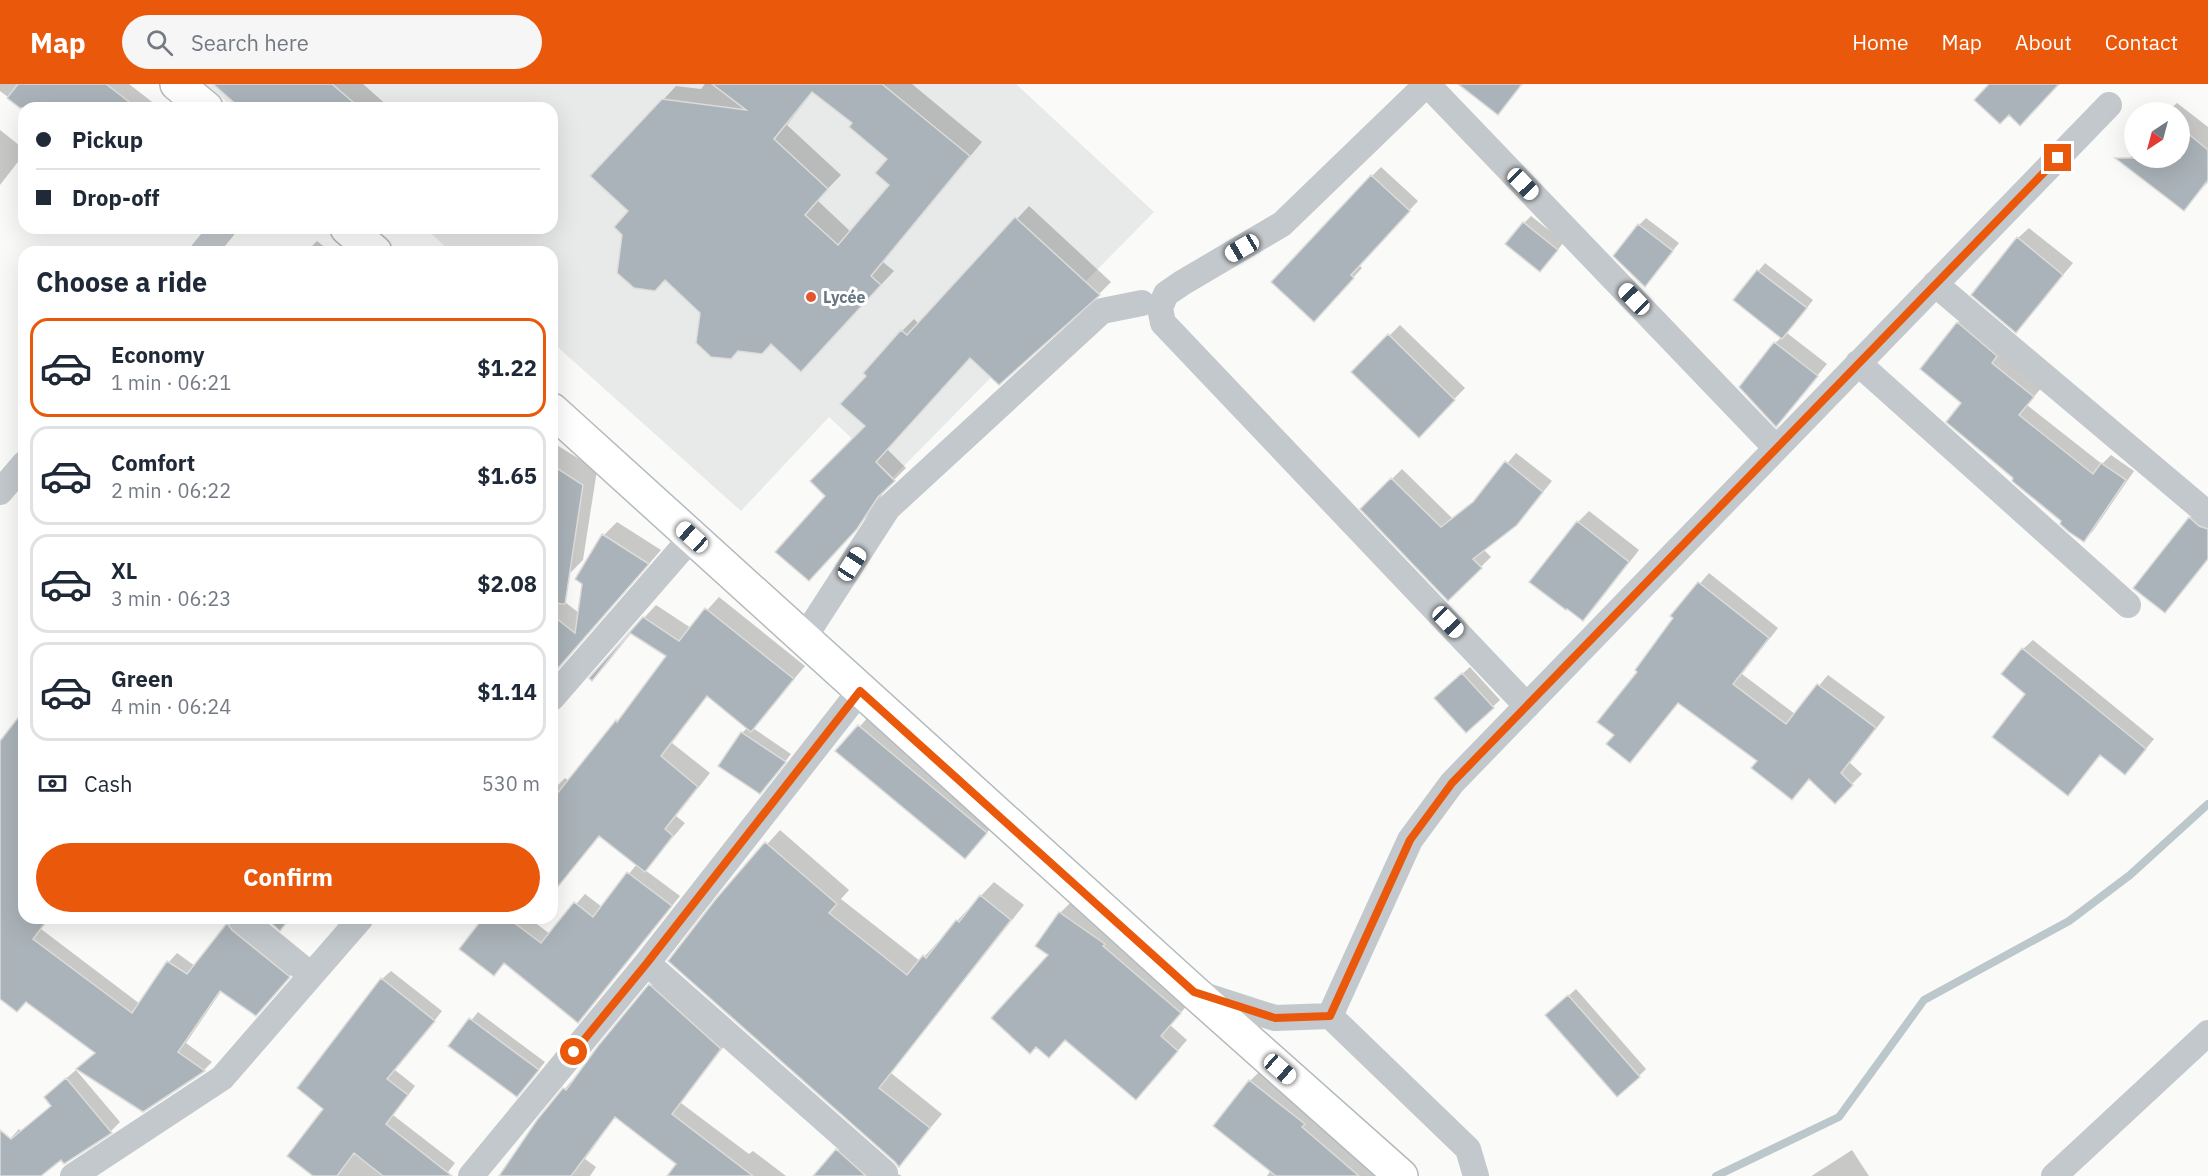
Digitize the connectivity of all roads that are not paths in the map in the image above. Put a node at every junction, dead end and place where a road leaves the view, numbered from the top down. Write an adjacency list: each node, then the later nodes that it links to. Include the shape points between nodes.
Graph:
1 (177, 84): 2 (street)
2 (199, 102)
3 (2109, 105): 8 (street)
4 (219, 234): 6 (street)
5 (354, 234): 7 (street)
6 (208, 246)
7 (368, 246)
8 (1935, 284): 10 (street); 15 (street)
9 (1142, 303): 18 (street, via 1102,311 888,508)
10 (1858, 363): 12 (street); 17 (street)
11 (558, 415): 16 (street)
12 (1776, 448): 21 (street); 21 (street, via 1427,84 1282,225 1166,294 1160,308 1162,323)
13 (18, 471): 14 (street)
14 (0, 492)
15 (2208, 514)
16 (692, 537): 18 (street); 19 (street)
17 (2128, 605)
18 (804, 638): 20 (street)
19 (558, 691)
20 (860, 691): 24 (street); 26 (street)
21 (1527, 706): 27 (street, via 1452,783 1410,840)
22 (248, 924): 25 (street)
23 (356, 924): 25 (street)
24 (647, 963): 29 (street); 31 (street)
25 (311, 975): 30 (street, via 222,1078)
26 (1194, 992): 27 (street, via 1275,1018); 32 (street)
27 (1330, 1016): 33 (street, via 1468,1149)
28 (2208, 1033): 34 (street)
29 (885, 1173)
30 (73, 1176)
31 (471, 1176)
32 (1401, 1176)
33 (1476, 1176)
34 (2054, 1176)

